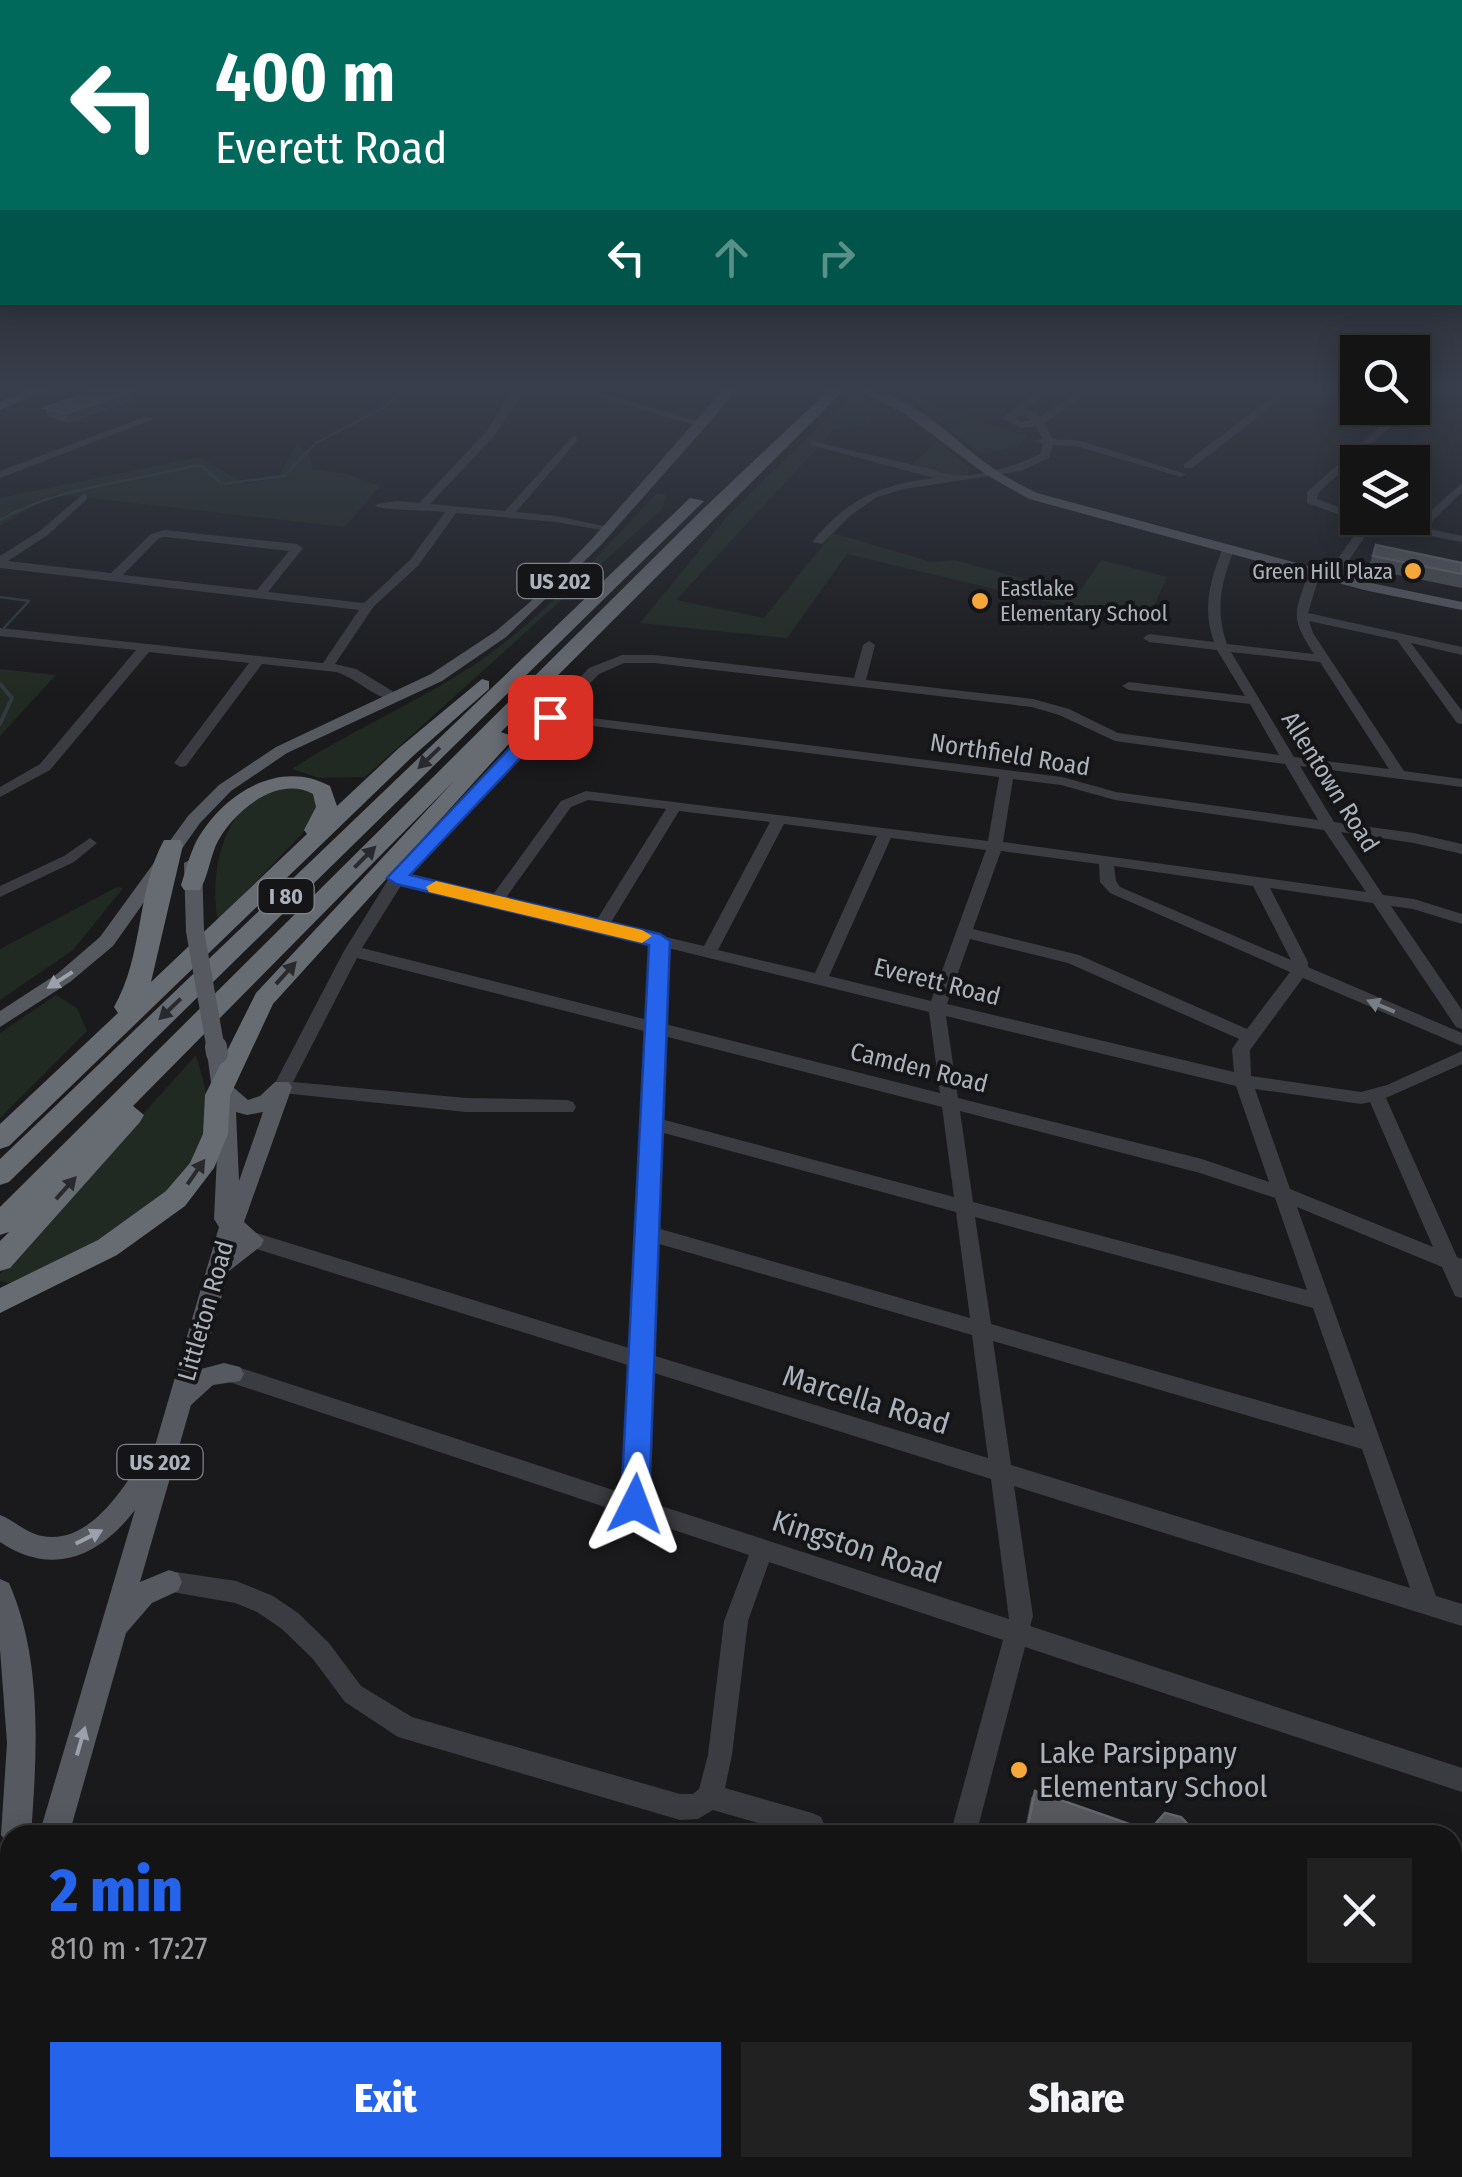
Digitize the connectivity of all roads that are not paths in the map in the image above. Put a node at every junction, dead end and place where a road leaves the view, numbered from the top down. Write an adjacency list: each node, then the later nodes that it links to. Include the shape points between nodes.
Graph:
1 (436, 492): 12 (street)
2 (527, 492): 15 (street)
3 (640, 492): 17 (main road, Littleton Road / US 202)
4 (709, 492): 31 (highway, I 80)
5 (734, 492): 42 (highway, I 80)
6 (882, 492): 21 (street, via 860,500)
7 (1022, 492): 22 (main road)
8 (1313, 492): 14 (street, via 1315,505)
9 (1456, 492): 16 (street)
10 (82, 498): 23 (street)
11 (381, 506): 12 (street)
12 (422, 506): 13 (street)
13 (452, 509): 15 (street); 29 (street, via 414,563)
14 (1340, 512)
15 (508, 514): 17 (street)
16 (1430, 517)
17 (607, 528): 45 (main road, Littleton Road / US 202, via 512,626)
18 (1430, 533): 20 (street)
19 (1360, 535): 25 (street)
20 (1462, 539)
21 (818, 542)
22 (1228, 550): 24 (main road); 36 (street, Allentown Road, via 1211,593)
23 (0, 563): 26 (street)
24 (1314, 573): 25 (main road); 30 (street)
25 (1331, 577): 28 (main road)
26 (114, 578): 27 (street); 27 (street, via 164,532 297,548)
27 (260, 594): 29 (street)
28 (1462, 606)
29 (368, 607): 41 (street)
30 (1301, 616): 34 (street); 39 (street)
31 (574, 618): 73 (highway, via 539,635 446,716); 96 (highway, I 80, one-way to 96)
32 (0, 632): 37 (street)
33 (1149, 638): 36 (street)
34 (1403, 641): 38 (street); 48 (street)
35 (870, 646): 43 (street)
36 (1222, 647): 39 (street); 46 (street, Allentown Road)
37 (145, 648): 40 (street); 54 (street, via 46,767)
38 (1462, 651)
39 (1323, 659): 52 (street)
40 (258, 660): 41 (street); 50 (street)
41 (327, 667): 45 (street, via 351,672)
42 (538, 682): 70 (highway, I 80, one-way to 42); 90 (highway, one-way to 42, via 248,1028 276,985 468,781 542,695)
43 (859, 683): 47 (street, via 640,657 594,671); 49 (street, via 1046,706 1115,737)
44 (1129, 686): 46 (street)
45 (394, 698): 60 (main road, Littleton Road / US 202, via 250,769 205,806); 66 (main road, Littleton Road / US 202, via 278,764 232,800 196,850)
46 (1254, 701): 49 (street, Allentown Road)
47 (550, 717): 51 (street, Northfield Road); 64 (street)
48 (1462, 720)
49 (1289, 760): 52 (street); 57 (street, Allentown Road)
50 (181, 764)
51 (1007, 774): 57 (street, Northfield Road); 61 (street)
52 (1399, 774): 53 (street)
53 (1462, 782)
54 (0, 793)
55 (675, 806): 56 (street); 69 (street, via 576,797); 72 (street)
56 (779, 820): 58 (street); 77 (street)
57 (1328, 826): 62 (street, Northfield Road); 68 (street, Allentown Road)
58 (885, 834): 61 (street); 79 (street)
59 (90, 843): 67 (street)
60 (172, 846): 81 (main road, Littleton Road / US 202, one-way to 81, via 96,952); 85 (highway, via 156,894 142,980)
61 (994, 849): 63 (street); 74 (street)
62 (1462, 849)
63 (1106, 860): 65 (street); 78 (street, via 1108,882 1116,890)
64 (396, 878): 69 (street, Everett Road); 76 (street)
65 (1259, 882): 68 (street); 78 (street)
66 (192, 885): 73 (highway, via 213,832 244,796 283,780 325,793 328,806 317,828); 90 (main road, Littleton Road / US 202, bridge)
67 (0, 892)
68 (1378, 900): 71 (street); 82 (street, Allentown Road)
69 (496, 901): 72 (street, Everett Road)
70 (317, 907): 99 (highway, I 80); 103 (highway, one-way to 70)
71 (1462, 919)
72 (601, 926): 75 (street, Everett Road)
73 (221, 928): 85 (highway)
74 (962, 932): 80 (street); 84 (street, via 1073,959)
75 (660, 941): 77 (street, Everett Road); 83 (street)
76 (352, 951): 83 (street, Camden Road); 89 (street)
77 (708, 952): 79 (street, Everett Road)
78 (1299, 972): 84 (street); 86 (street, one-way to 78)
79 (820, 979): 80 (street, Everett Road)
80 (937, 1008): 88 (street, Everett Road); 92 (street)
81 (0, 1020)
82 (1462, 1023)
83 (658, 1028): 92 (street, Camden Road); 94 (street)
84 (1250, 1037): 88 (street, via 1241,1050)
85 (102, 1040): 95 (highway)
86 (1462, 1040)
87 (1462, 1056): 91 (street, Everett Road)
88 (1243, 1081): 91 (street, Everett Road, via 1338,1097); 97 (street)
89 (282, 1087): 90 (main road, via 256,1109 238,1105); 93 (street, via 466,1105); 100 (main road)
90 (225, 1090): 100 (main road, Littleton Road / US 202); 107 (highway, one-way to 90, via 104,1248 170,1203 208,1156 218,1127 218,1094)
91 (1376, 1095): 104 (street)
92 (947, 1101): 97 (street, Camden Road, via 1202,1166); 98 (street)
93 (567, 1107)
94 (654, 1124): 98 (street); 101 (street)
95 (6, 1131)
96 (0, 1175)
97 (1284, 1194): 104 (street, Camden Road); 108 (street)
98 (963, 1207): 108 (street); 109 (street)
99 (0, 1224)
100 (231, 1224): 102 (main road); 105 (main road, Littleton Road / US 202)
101 (649, 1232): 109 (street); 111 (street)
102 (253, 1240): 105 (main road); 111 (street, Marcella Road)
103 (0, 1260)
104 (1456, 1265): 106 (street)
105 (218, 1266): 110 (main road, Littleton Road / US 202)
106 (1462, 1290)
107 (0, 1301)
108 (1321, 1302): 114 (street)
109 (980, 1330): 114 (street); 116 (street)
110 (198, 1335): 112 (main road, via 212,1362); 113 (main road, Littleton Road / US 202)
111 (643, 1361): 116 (street, Marcella Road); 117 (street)
112 (232, 1374): 113 (main road, via 204,1378); 117 (street, Kingston Road)
113 (178, 1404): 115 (main road, Littleton Road / US 202)
114 (1370, 1442): 123 (street)
115 (166, 1444): 118 (main road, one-way to 115, via 14,1540 44,1549 92,1537 124,1509); 119 (main road, Littleton Road / US 202)
116 (1001, 1473): 123 (street, Marcella Road); 125 (street, via 1021,1616)
117 (635, 1504): 120 (street, Kingston Road)
118 (0, 1527)
119 (140, 1534): 121 (main road, via 146,1564); 126 (main road, Littleton Road / US 202)
120 (763, 1549): 125 (street, Kingston Road); 128 (street, via 736,1621)
121 (169, 1582): 126 (main road, via 143,1594); 128 (street, via 236,1592 266,1604 321,1651 353,1694 407,1728 680,1807 698,1806)
122 (0, 1592): 129 (main road, via 17,1662 23,1730)
123 (1426, 1604): 124 (street, Marcella Road)
124 (1462, 1615)
125 (1017, 1631): 127 (street, Kingston Road); 132 (street)
126 (111, 1636): 130 (main road, Littleton Road / US 202, one-way to 126)
127 (1462, 1780)
128 (710, 1796): 131 (street)
129 (17, 1825)
130 (57, 1825)
131 (809, 1825)
132 (966, 1825)

